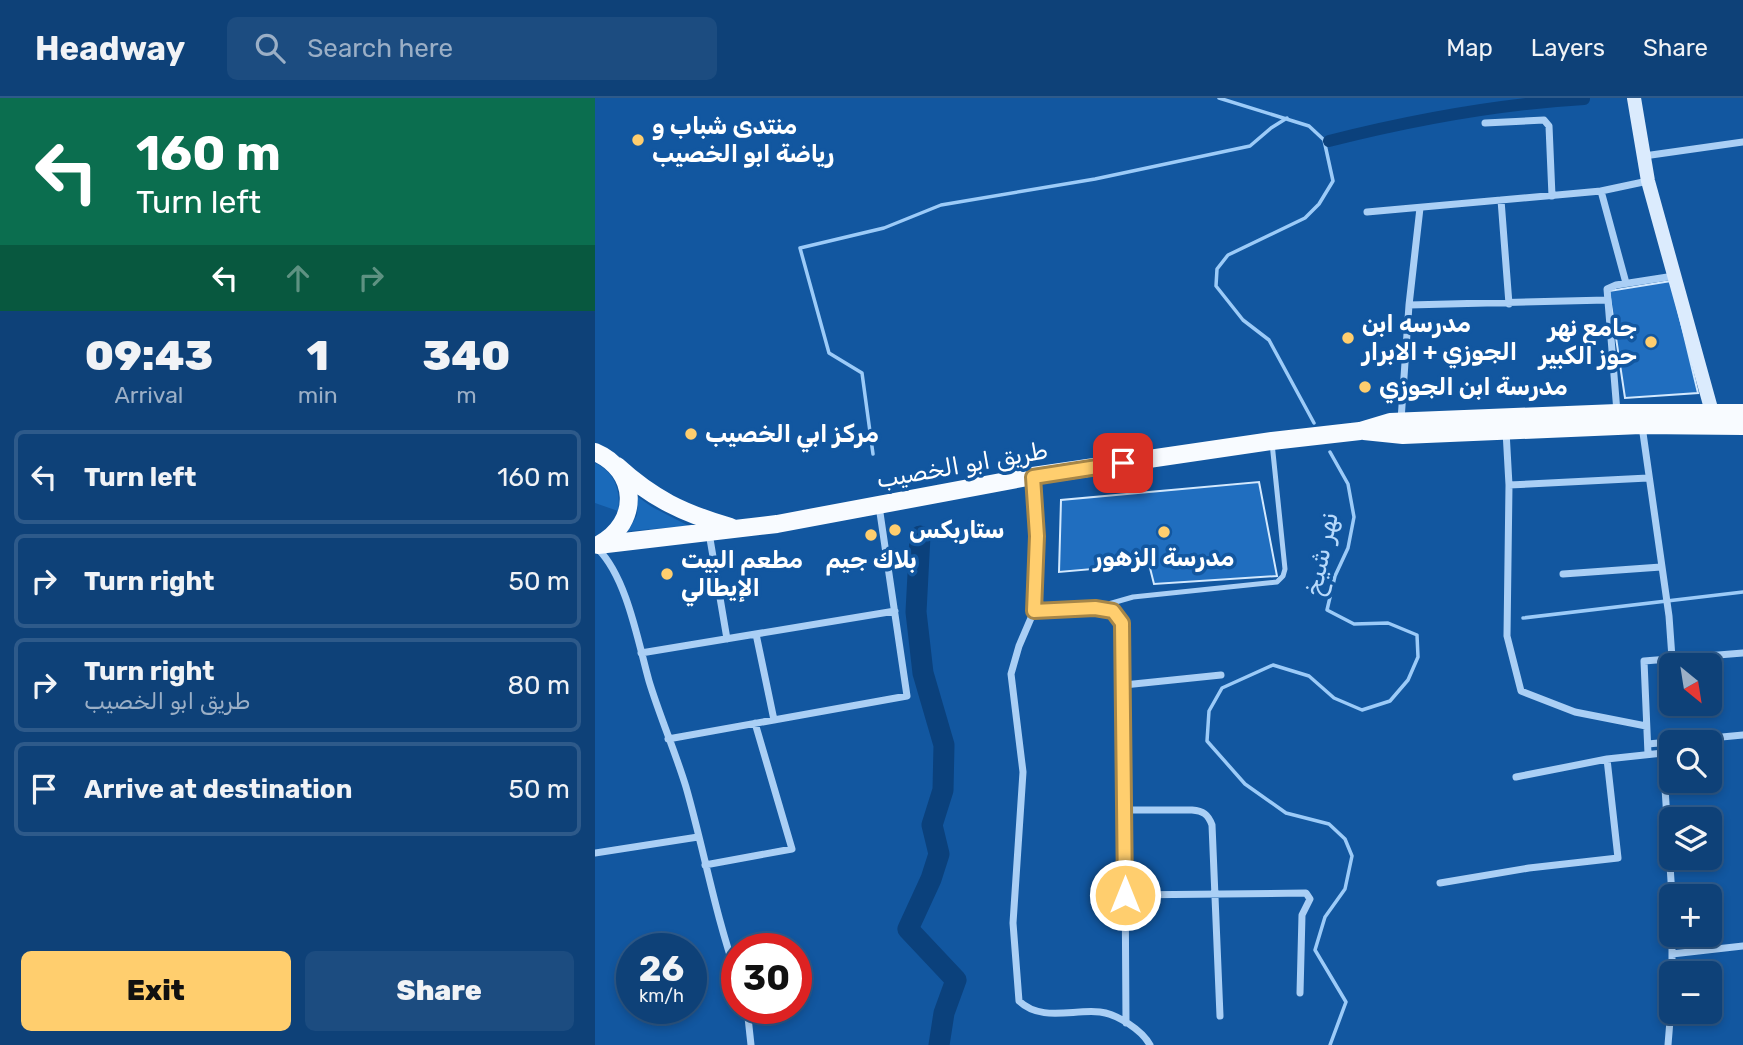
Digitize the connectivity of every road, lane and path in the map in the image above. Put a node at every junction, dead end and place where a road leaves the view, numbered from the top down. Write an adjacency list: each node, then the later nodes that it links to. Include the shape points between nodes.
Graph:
1 (1634, 98): 4 (street)
2 (1485, 123): 7 (street, via 1544,120 1549,126)
3 (1743, 142): 4 (street)
4 (1644, 156): 5 (street)
5 (1648, 181): 6 (street); 11 (street)
6 (1601, 191): 7 (street); 12 (street)
7 (1552, 195): 8 (street)
8 (1501, 201): 9 (street); 14 (street)
9 (1420, 208): 10 (street); 15 (street)
10 (1367, 212)
11 (1675, 276): 12 (street); 17 (street)
12 (1626, 283): 13 (street, via 1607,289)
13 (1607, 300): 14 (street); 16 (street)
14 (1510, 304): 15 (street)
15 (1409, 305): 19 (street)
16 (1617, 412): 17 (main road, طريق ابو الخصيب); 19 (main road, طريق ابو الخصيب)
17 (1712, 412): 18 (main road, طريق ابو الخصيب)
18 (1743, 413)
19 (1401, 421): 22 (main road, طريق ابو الخصيب)
20 (1641, 425): 21 (main road, طريق ابو الخصيب); 23 (main road, طريق ابو الخصيب); 27 (street)
21 (1743, 426)
22 (1360, 430): 23 (main road, طريق ابو الخصيب, via 1403,435); 24 (main road, طريق ابو الخصيب)
23 (1506, 430): 28 (street)
24 (1272, 441): 26 (main road, طريق ابو الخصيب); 35 (lane, via 1285,569 1277,582 1133,597)
25 (603, 455): 30 (main road, طريق ابو الخصيب, via 669,505); 32 (main road, via 625,479 629,492 626,516 611,537)
26 (1033, 477): 29 (main road, طريق ابو الخصيب); 37 (street, via 1037,536)
27 (1648, 478): 28 (street); 33 (street)
28 (1509, 485): 49 (street, via 1507,636 1521,691 1575,712)
29 (879, 506): 30 (main road, طريق ابو الخصيب); 36 (street)
30 (740, 530): 31 (main road, طريق ابو الخصيب)
31 (709, 533): 32 (main road, طريق ابو الخصيب); 39 (street)
32 (596, 545): 40 (street, via 618,579)
33 (1661, 567): 34 (street); 41 (street)
34 (1563, 575)
35 (1095, 608): 37 (street); 46 (street, via 1113,611 1122,623)
36 (895, 611): 38 (street); 47 (street, via 907,696)
37 (1034, 611): 75 (street, via 1011,674 1023,772 1013,923 1019,1001 1026,1008 1051,1014 1101,1012)
38 (757, 634): 39 (street); 47 (street)
39 (727, 639): 40 (street)
40 (641, 653): 52 (street)
41 (1672, 653)
42 (1743, 653): 43 (street)
43 (1722, 654)
44 (1659, 659): 49 (street, via 1644,661)
45 (1221, 674): 46 (street)
46 (1124, 685): 60 (street)
47 (773, 720): 48 (street)
48 (755, 723): 52 (street); 63 (street, via 792,849)
49 (1646, 726): 54 (street)
50 (1743, 735): 51 (street)
51 (1722, 737)
52 (668, 738): 61 (street)
53 (1659, 743): 54 (street)
54 (1648, 744): 56 (street)
55 (1659, 753): 56 (street)
56 (1648, 754): 57 (street)
57 (1607, 759): 58 (street); 64 (street, via 1618,858)
58 (1516, 776)
59 (1666, 793): 65 (street)
60 (1125, 810): 66 (street); 67 (street, via 1192,810 1209,816)
61 (698, 836): 62 (street); 63 (street)
62 (595, 853)
63 (705, 865): 68 (street)
64 (1440, 883)
65 (1671, 884)
66 (1125, 895): 67 (street); 75 (street)
67 (1214, 895): 73 (street, via 1306,893 1310,899 1302,915); 74 (street)
68 (722, 933)
69 (1743, 946): 71 (street)
70 (1672, 947): 71 (street)
71 (1672, 954): 72 (street)
72 (1672, 961)
73 (1300, 993)
74 (1220, 1016)
75 (1126, 1023): 80 (street)
76 (749, 1024): 79 (street)
77 (1669, 1024): 78 (street)
78 (1666, 1044)
79 (751, 1045)
80 (1150, 1045)

